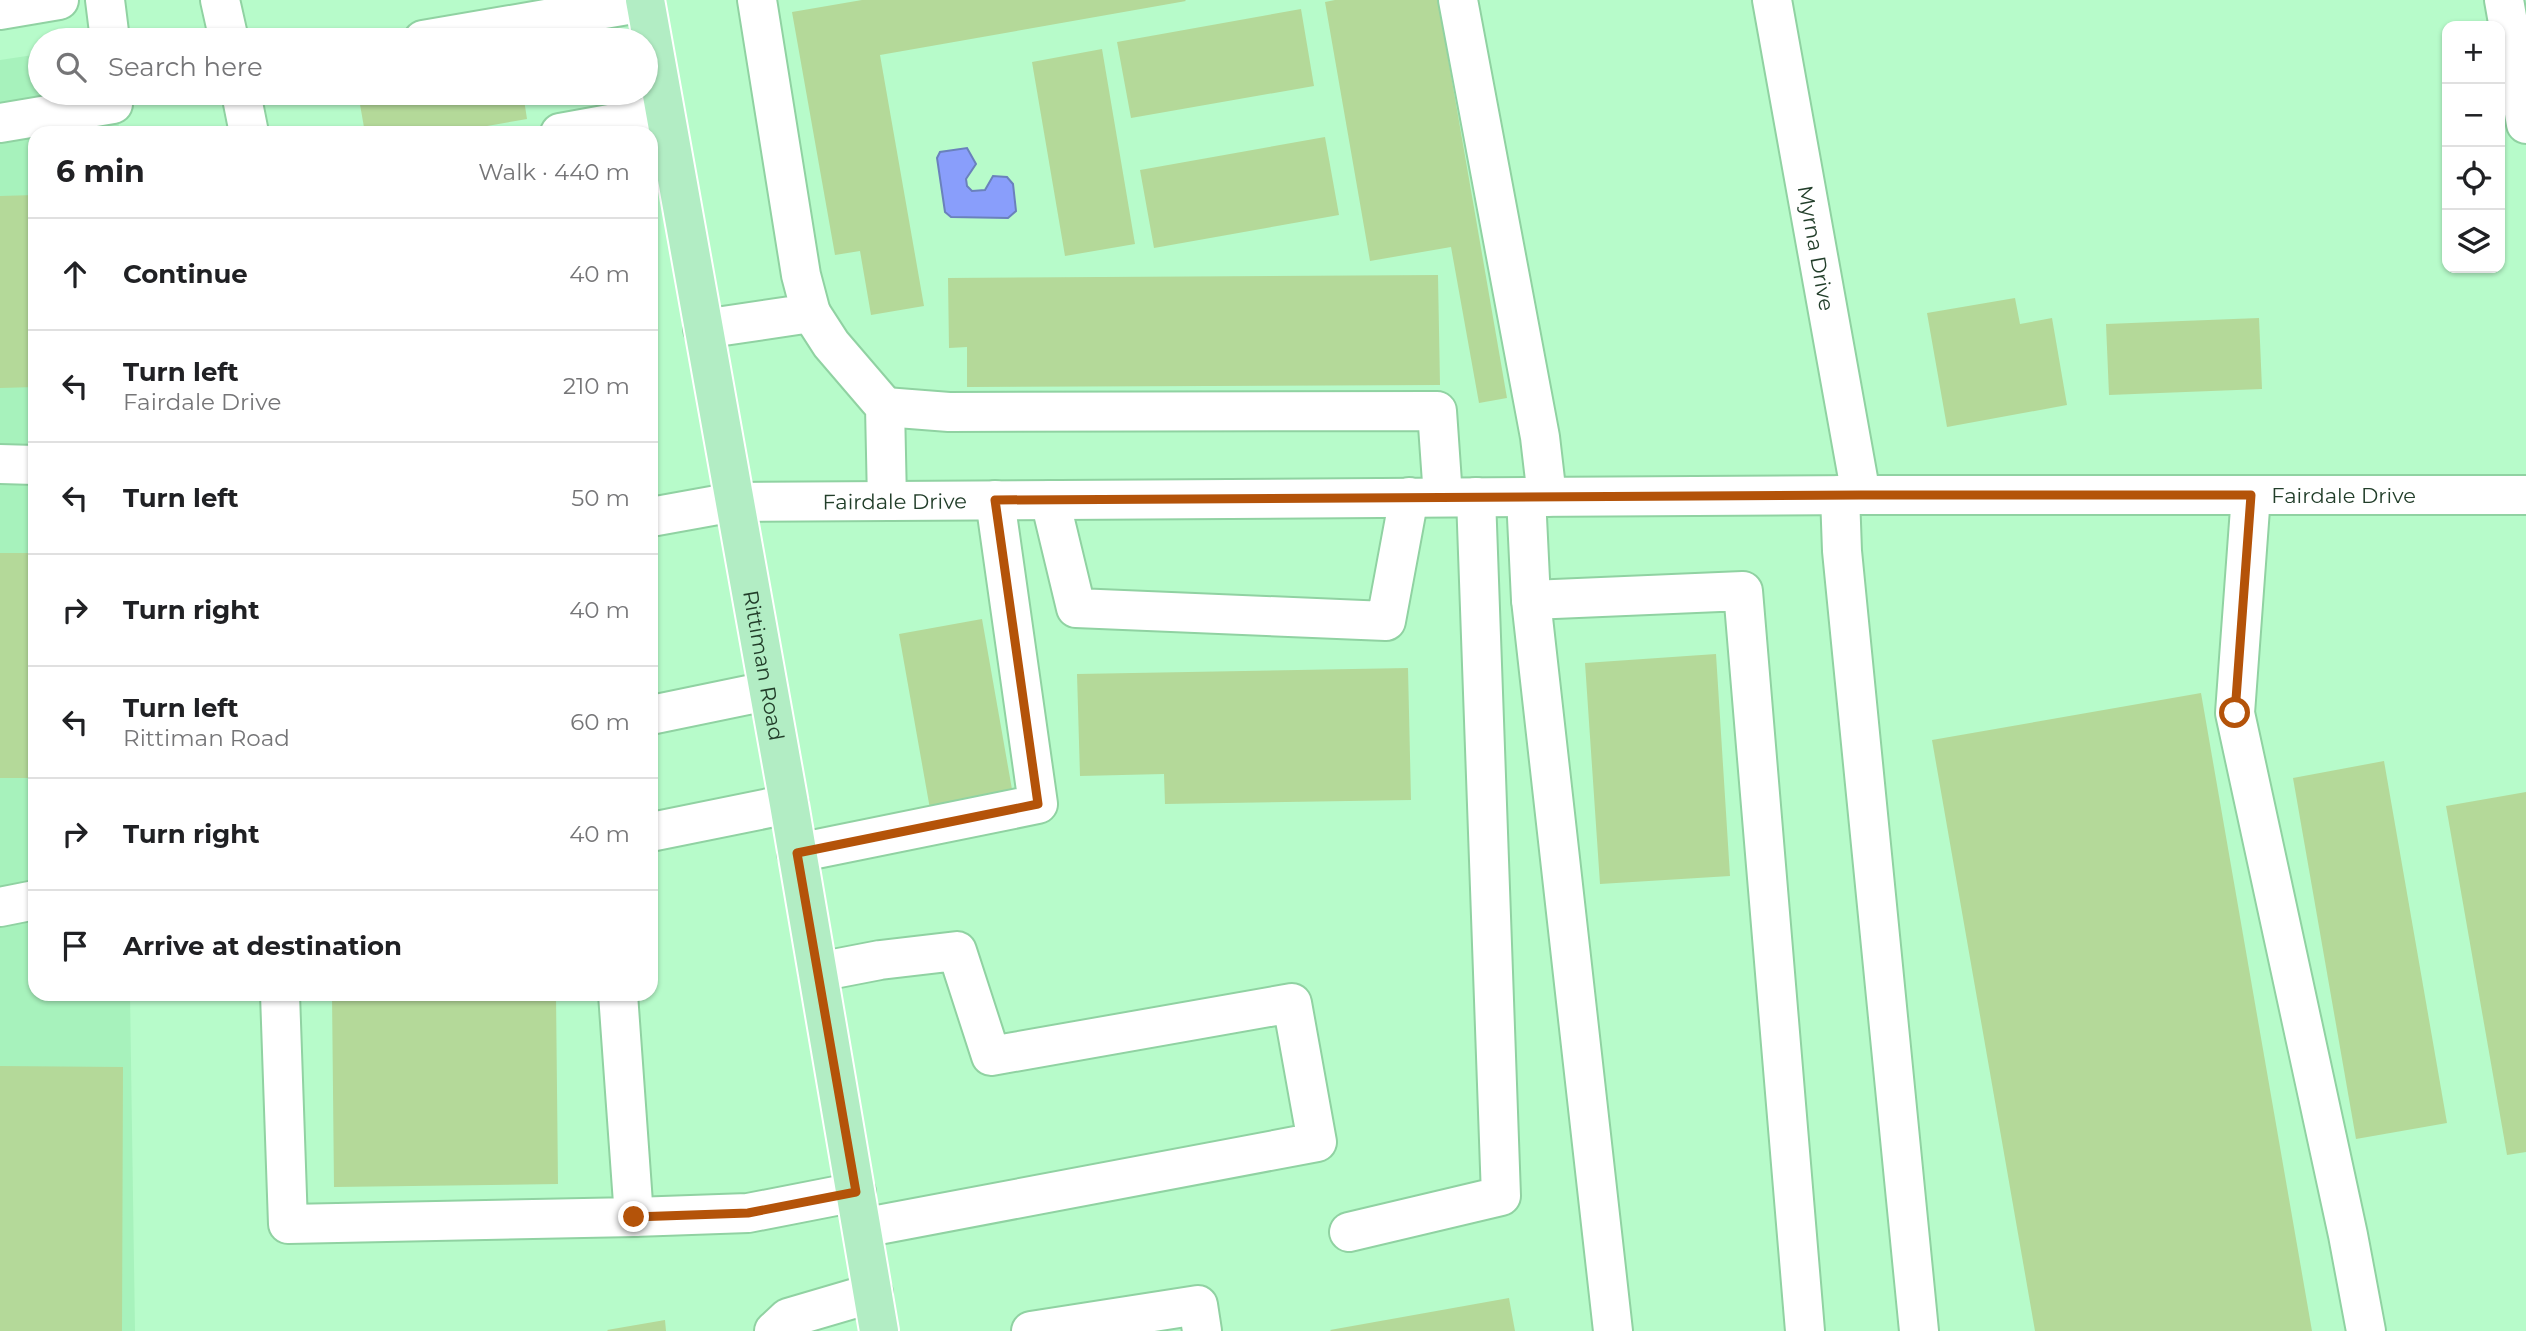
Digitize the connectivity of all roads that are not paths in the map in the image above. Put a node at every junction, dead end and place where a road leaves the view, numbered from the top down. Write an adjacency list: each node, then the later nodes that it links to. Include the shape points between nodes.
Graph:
1 (59, 0): 9 (street)
2 (105, 0): 10 (street)
3 (220, 0): 11 (street)
4 (757, 0): 22 (street)
5 (1458, 0): 31 (street, via 1540,437)
6 (1772, 0): 27 (street, Myrna Drive)
7 (2504, 0): 19 (street)
8 (645, 1): 12 (street); 13 (main road, Rittiman Road)
9 (0, 10)
10 (108, 28)
11 (226, 28)
12 (491, 28)
13 (650, 28)
14 (658, 74): 17 (main road, Rittiman Road)
15 (243, 105): 20 (street)
16 (113, 110): 18 (street)
17 (665, 114): 21 (street); 23 (main road, Rittiman Road)
18 (0, 123)
19 (2526, 124)
20 (248, 126)
21 (599, 126)
22 (811, 313): 23 (street); 24 (street)
23 (704, 329): 35 (main road, Rittiman Road)
24 (885, 407): 30 (street, via 949,412 1437,411); 34 (street)
25 (0, 464): 26 (street)
26 (28, 465)
27 (1851, 495): 28 (street, Fairdale Drive); 31 (street, Fairdale Drive); 58 (street, Myrna Drive, via 1842,551)
28 (2251, 495): 29 (street, Fairdale Drive); 59 (street, via 2235,713)
29 (2526, 495)
30 (1443, 497): 31 (street, Fairdale Drive); 33 (street, Fairdale Drive); 33 (street, via 1386,621 1076,608); 50 (street, via 1501,1196)
31 (1536, 497): 37 (street)
32 (995, 500): 33 (street, Fairdale Drive); 34 (street, Fairdale Drive); 42 (street, via 1038,804)
33 (1050, 500)
34 (887, 501): 35 (street, Fairdale Drive)
35 (734, 502): 36 (street, Fairdale Drive); 38 (main road, Rittiman Road)
36 (658, 516)
37 (1531, 600): 56 (street); 57 (street, via 1743,591)
38 (766, 691): 39 (street); 40 (main road, Rittiman Road)
39 (658, 714)
40 (789, 804): 41 (street); 42 (main road, Rittiman Road)
41 (658, 831)
42 (797, 853): 45 (main road, Rittiman Road)
43 (28, 901): 44 (street)
44 (0, 907)
45 (817, 972): 48 (main road, Rittiman Road); 48 (street, via 957,951 991,1056 1292,1003 1317,1142)
46 (280, 1001): 49 (street, via 288,1224)
47 (619, 1001): 49 (street)
48 (859, 1210): 49 (street); 51 (main road, Rittiman Road)
49 (634, 1217)
50 (1349, 1232)
51 (873, 1293): 52 (street, via 788,1318); 53 (main road, Rittiman Road)
52 (774, 1331)
53 (879, 1331)
54 (1031, 1331): 55 (street, via 1198,1305)
55 (1202, 1331)
56 (1613, 1331)
57 (1805, 1331)
58 (1919, 1331)
59 (2366, 1331)

